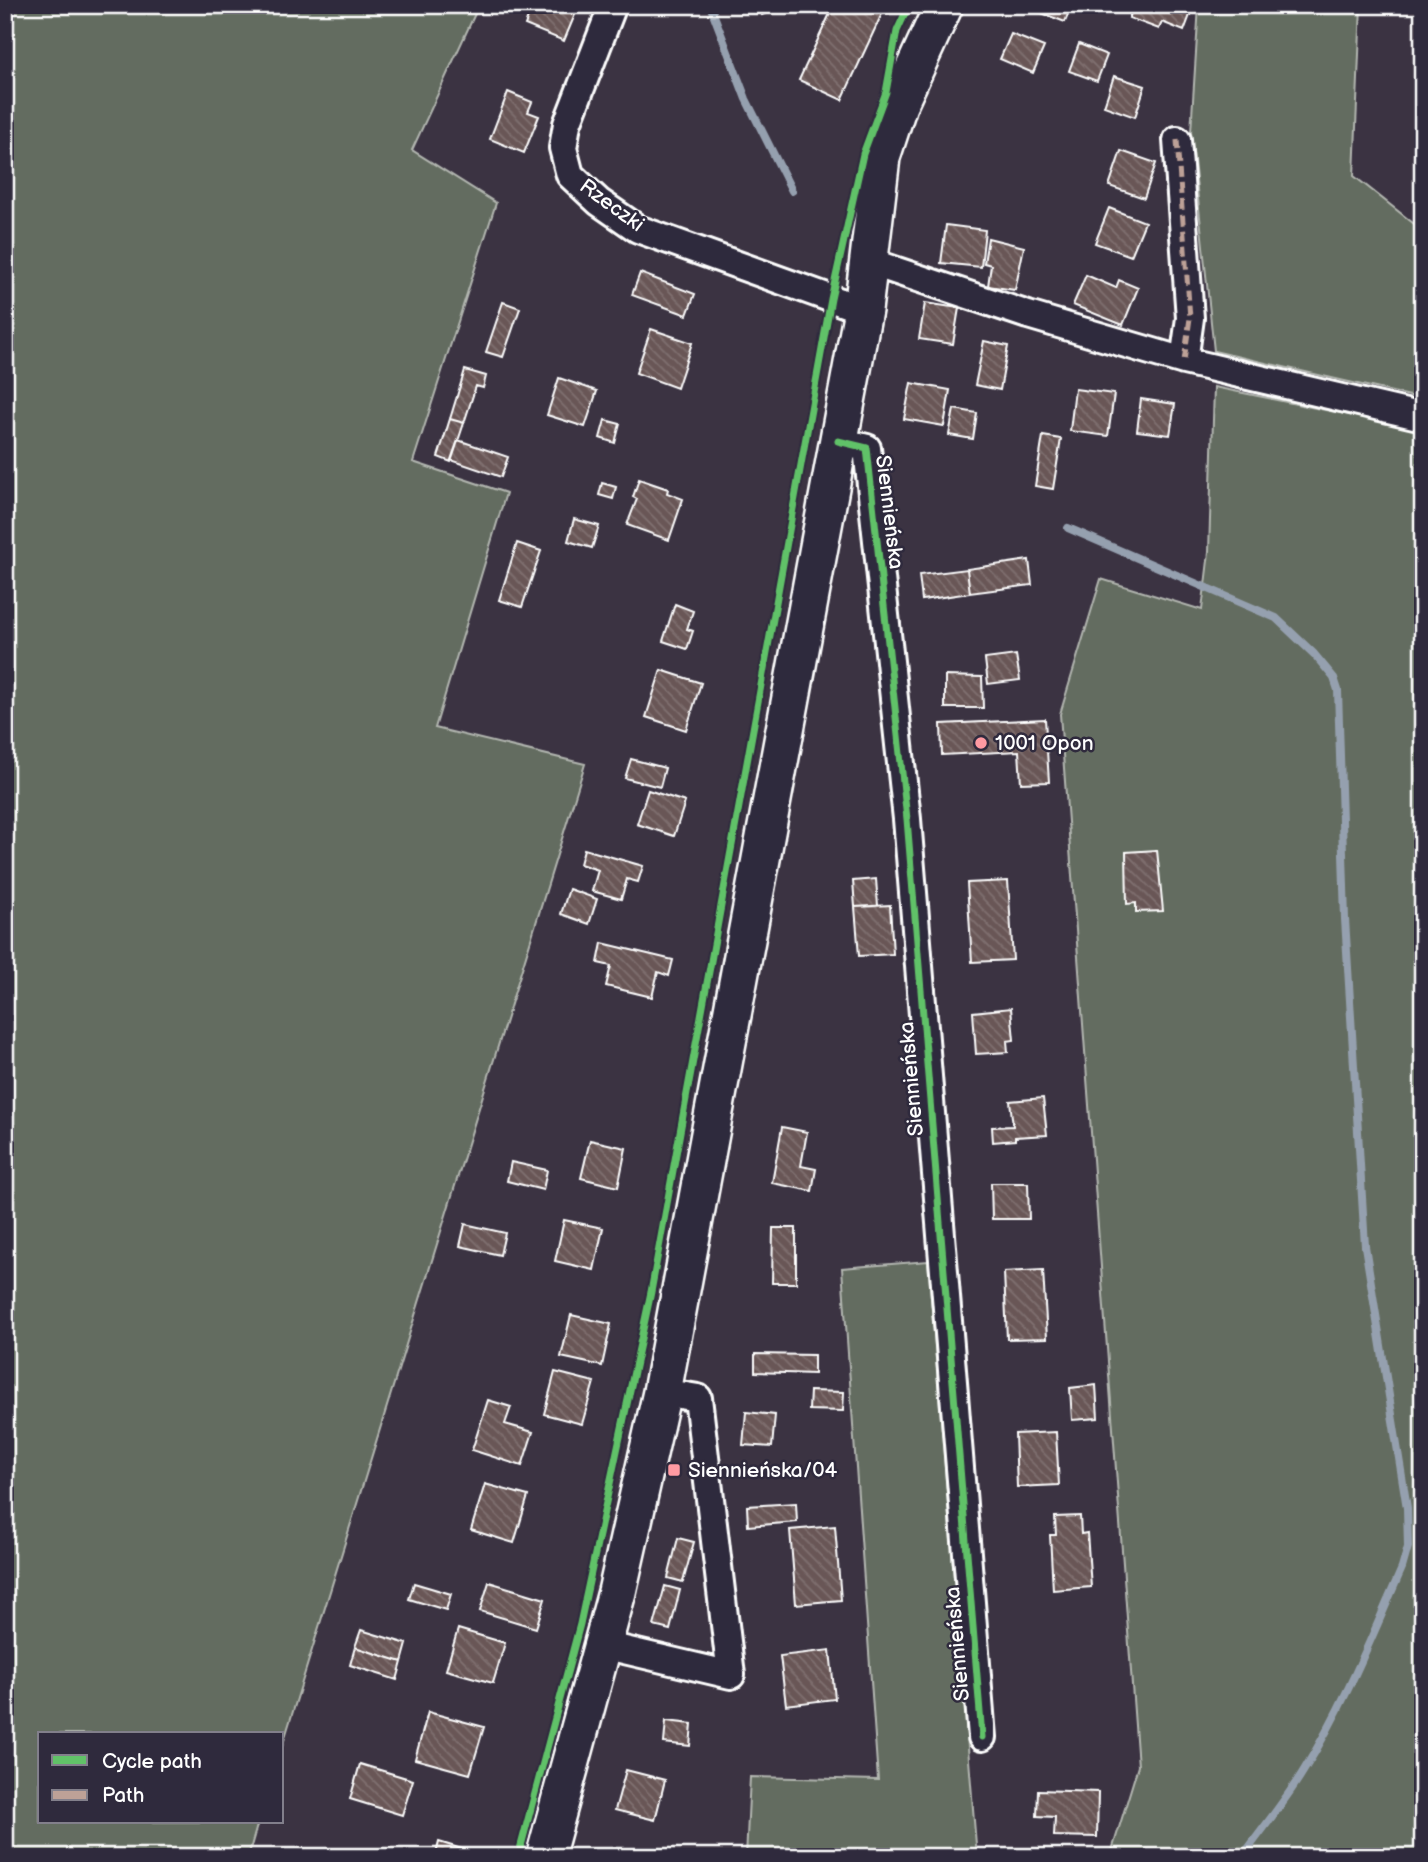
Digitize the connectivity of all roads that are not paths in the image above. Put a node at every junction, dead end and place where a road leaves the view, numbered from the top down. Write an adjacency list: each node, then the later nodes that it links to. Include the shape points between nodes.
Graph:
1 (613, 5): 6 (street, Rzeczki, via 567,124 563,148 570,175 638,229)
2 (943, 5): 5 (main road, via 898,105 881,157)
3 (967, 5): 5 (main road, via 922,102)
4 (1177, 140): 7 (street, via 1190,318)
5 (870, 262): 6 (main road); 7 (street)
6 (863, 310): 9 (main road)
7 (1184, 362): 8 (street)
8 (1423, 417)
9 (838, 441): 10 (main road); 12 (street, Siennieńska, via 867,448 907,819)
10 (662, 1392): 11 (main road); 11 (street, via 698,1398 731,1675)
11 (603, 1644): 13 (main road)
12 (982, 1737)
13 (545, 1857)

